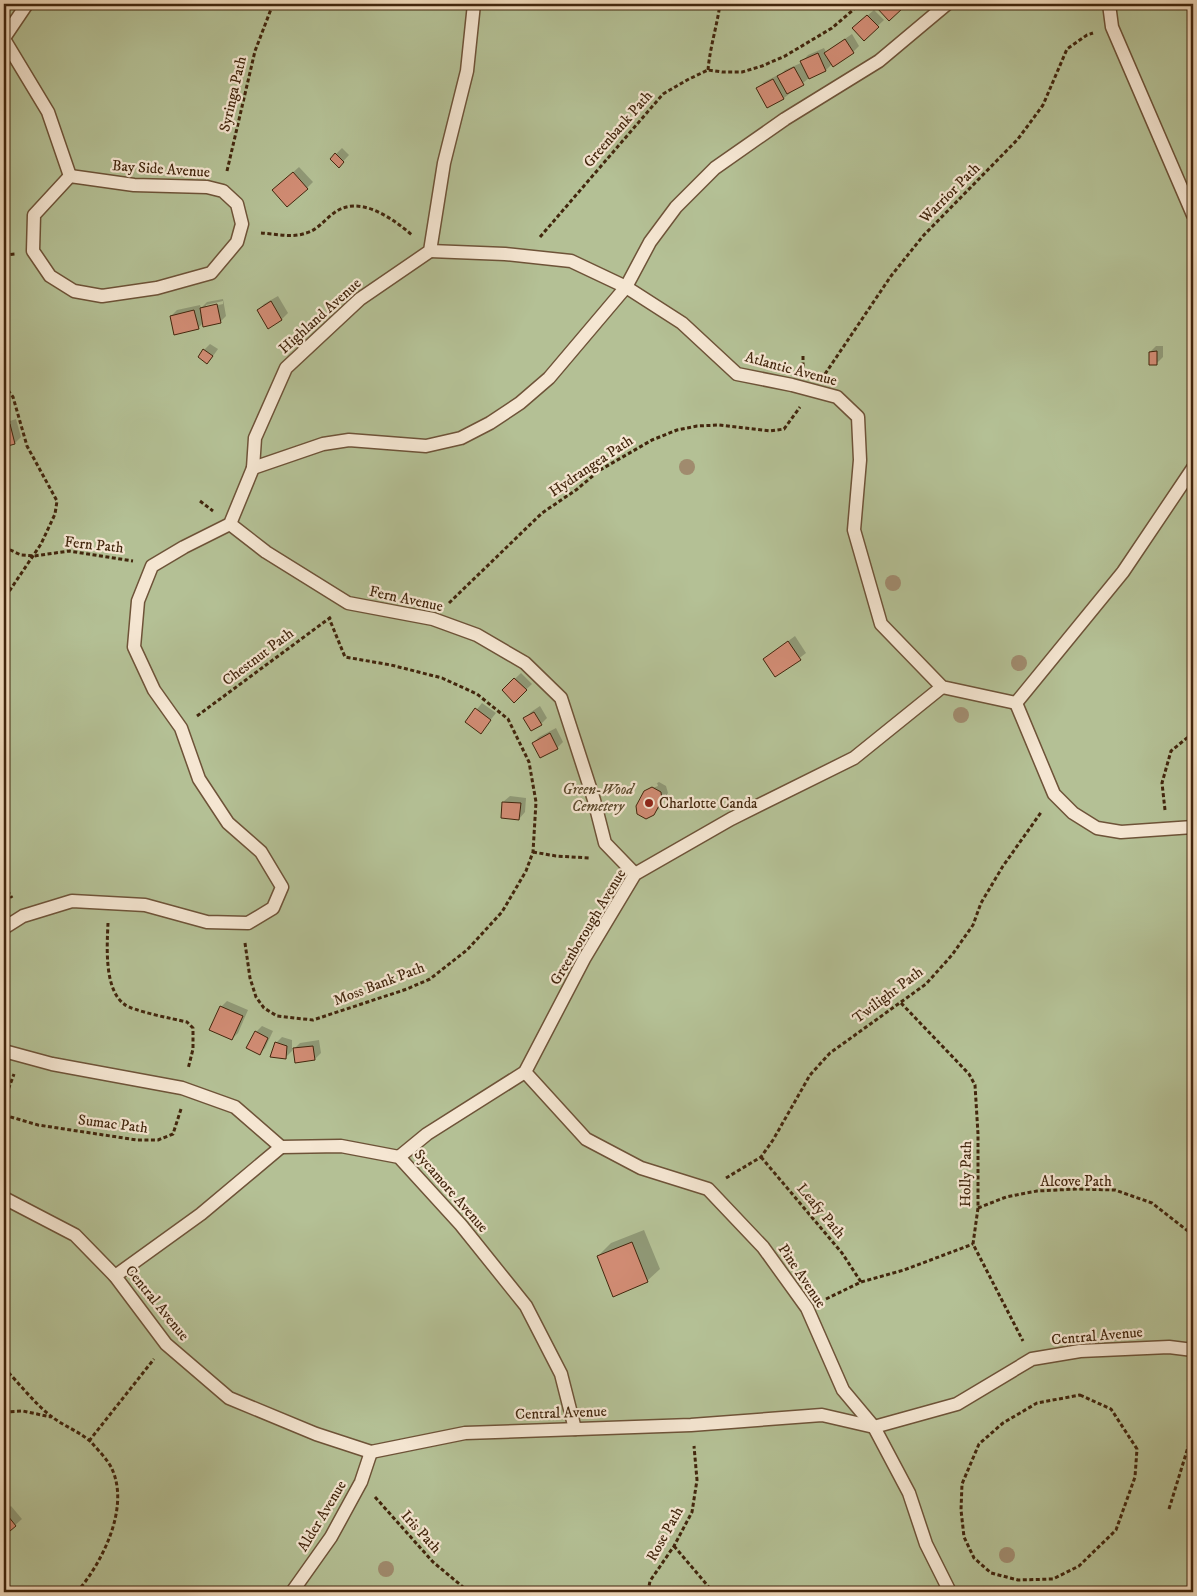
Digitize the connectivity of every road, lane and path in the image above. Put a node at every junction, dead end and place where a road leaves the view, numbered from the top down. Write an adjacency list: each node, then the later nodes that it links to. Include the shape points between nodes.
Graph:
1 (26, 4): 9 (lane)
2 (272, 4): 12 (path, Syringa Path, via 248,77)
3 (474, 4): 15 (lane, via 467,71 444,163)
4 (720, 4): 10 (path)
5 (860, 4): 10 (path, via 832,28 762,66 742,72)
6 (946, 4): 17 (lane, via 879,61 785,119 716,168 676,207 650,242)
7 (1109, 4): 8 (lane)
8 (1112, 27): 13 (lane); 19 (path, Warrior Path, via 1087,35 1067,49 1043,105 1018,139 923,236 890,276)
9 (4, 38): 11 (lane, via 48,112)
10 (708, 70): 16 (path, Greenbank Path, via 663,94)
11 (70, 176): 12 (lane, Bay Side Avenue, via 134,185 207,187); 14 (lane, via 34,215 33,251 50,276 74,291 102,296 157,288 210,273 237,242)
12 (223, 191): 14 (lane, Bay Side Avenue, via 237,204 242,224)
13 (1193, 215)
14 (240, 229): 15 (path, via 306,234 343,206 352,205 396,221)
15 (430, 251): 16 (lane, Atlantic Avenue); 20 (lane, Highland Avenue, via 360,299 286,368 255,438)
16 (523, 256): 17 (lane, Atlantic Avenue, via 571,261)
17 (626, 287): 19 (lane, Atlantic Avenue, via 682,323 737,374); 20 (lane, via 549,378 490,423 461,438 426,446 349,440 323,444)
18 (4, 385): 24 (path, via 13,397 27,446 57,501 55,514)
19 (813, 390): 29 (path, Hydrangea Path, via 784,429 697,426 677,430 626,453 542,513); 30 (lane, Atlantic Avenue, via 837,396 858,417 860,460 854,530 881,624)
20 (253, 468): 22 (lane, Highland Avenue)
21 (1193, 468): 31 (lane, via 1123,572)
22 (230, 524): 25 (lane); 27 (lane, Fern Avenue, via 266,552)
23 (4, 548): 24 (path, Fern Path)
24 (34, 556): 25 (path, Fern Path, via 68,551); 26 (path)
25 (152, 566): 32 (lane, via 138,602 134,647 154,690)
26 (4, 599)
27 (348, 603): 28 (path, Chestnut Path); 29 (lane, Fern Avenue)
28 (329, 618): 32 (path, Chestnut Path); 37 (path, Moss Bank Path, via 346,656 442,678 477,694 508,719 529,762 536,802)
29 (432, 619): 39 (lane, Fern Avenue, via 477,635 525,664 562,698 605,842)
30 (942, 687): 31 (lane); 39 (lane, Greenborough Avenue, via 854,758 731,819)
31 (1016, 703): 34 (lane)
32 (181, 728): 41 (lane, via 198,779 228,823 261,852 282,887 273,908)
33 (1193, 733): 36 (path, via 1171,751 1164,775)
34 (1054, 794): 36 (lane, via 1073,813 1097,828 1121,832); 43 (path, Twilight Path, via 1003,866 981,903 973,925 926,984)
35 (1193, 827): 36 (lane)
36 (1167, 829)
37 (533, 852): 38 (path); 41 (path, Moss Bank Path, via 502,912 467,950 430,979 313,1020 277,1016 264,1008 256,997 245,947)
38 (594, 859)
39 (636, 874): 46 (lane, Greenborough Avenue, via 584,959)
40 (109, 903): 41 (lane, via 145,905 207,922); 42 (lane, via 72,901 23,916); 47 (path, via 108,962 110,984 116,996 125,1005 187,1022 193,1028 193,1049)
41 (248, 923)
42 (4, 928)
43 (902, 1003): 52 (path, Twilight Path, via 830,1053 810,1075); 55 (path, Holly Path, via 969,1074 975,1085)
44 (4, 1051): 45 (lane)
45 (21, 1057): 47 (lane); 48 (path)
46 (525, 1072): 51 (lane, via 427,1134); 53 (lane, Pine Avenue, via 586,1139 641,1168)
47 (182, 1088): 49 (path, Sumac Path, via 182,1104 173,1134 158,1140 47,1127); 50 (lane, via 235,1107)
48 (4, 1101)
49 (4, 1116)
50 (281, 1147): 51 (lane, Sycamore Avenue, via 341,1146); 58 (lane, via 201,1214)
51 (399, 1157): 69 (lane, Sycamore Avenue, via 461,1225 526,1306 562,1374)
52 (761, 1157): 53 (path, Twilight Path); 59 (path, Leafy Path, via 842,1253)
53 (708, 1189): 60 (lane, Pine Avenue, via 763,1247)
54 (4, 1198): 58 (lane, Central Avenue, via 75,1235)
55 (978, 1208): 56 (path, Alcove Path, via 1006,1197 1037,1191 1115,1190 1152,1203); 57 (path, Holly Path)
56 (1193, 1235)
57 (973, 1244): 59 (path); 63 (path)
58 (115, 1276): 61 (lane, Central Avenue)
59 (861, 1282): 60 (path)
60 (807, 1308): 68 (lane, Pine Avenue, via 843,1390)
61 (166, 1344): 71 (path); 73 (lane, Central Avenue, via 228,1398 316,1434)
62 (1193, 1350): 63 (lane, Central Avenue, via 1168,1347 1080,1351)
63 (1032, 1359): 68 (lane, Central Avenue, via 957,1404)
64 (4, 1368): 66 (path)
65 (4, 1412): 66 (path, via 23,1411)
66 (52, 1417): 71 (path)
67 (691, 1424): 68 (lane, Central Avenue, via 822,1415); 69 (lane, Central Avenue); 76 (path, Rose Path, via 698,1480 692,1512)
68 (874, 1427): 82 (lane, Pine Avenue, via 909,1492 926,1544)
69 (575, 1429): 73 (lane, Central Avenue, via 465,1433)
70 (1193, 1431): 75 (path)
71 (89, 1441): 77 (path, via 112,1468 119,1497 113,1527 102,1554 90,1577)
72 (1137, 1450): 72 (path, via 1111,1409 1080,1395 1037,1403 1003,1423 979,1444 962,1484 964,1537 974,1558 991,1573 1018,1580 1053,1579 1079,1566 1116,1530 1135,1477)
73 (371, 1452): 74 (lane, Alder Avenue)
74 (361, 1482): 78 (lane, Alder Avenue, via 331,1537); 79 (path, Iris Path, via 433,1562)
75 (1168, 1509)
76 (674, 1546): 80 (path, Rose Path, via 650,1581); 81 (path)
77 (77, 1592)
78 (292, 1592)
79 (469, 1592)
80 (648, 1592)
81 (712, 1592)
82 (950, 1592)

